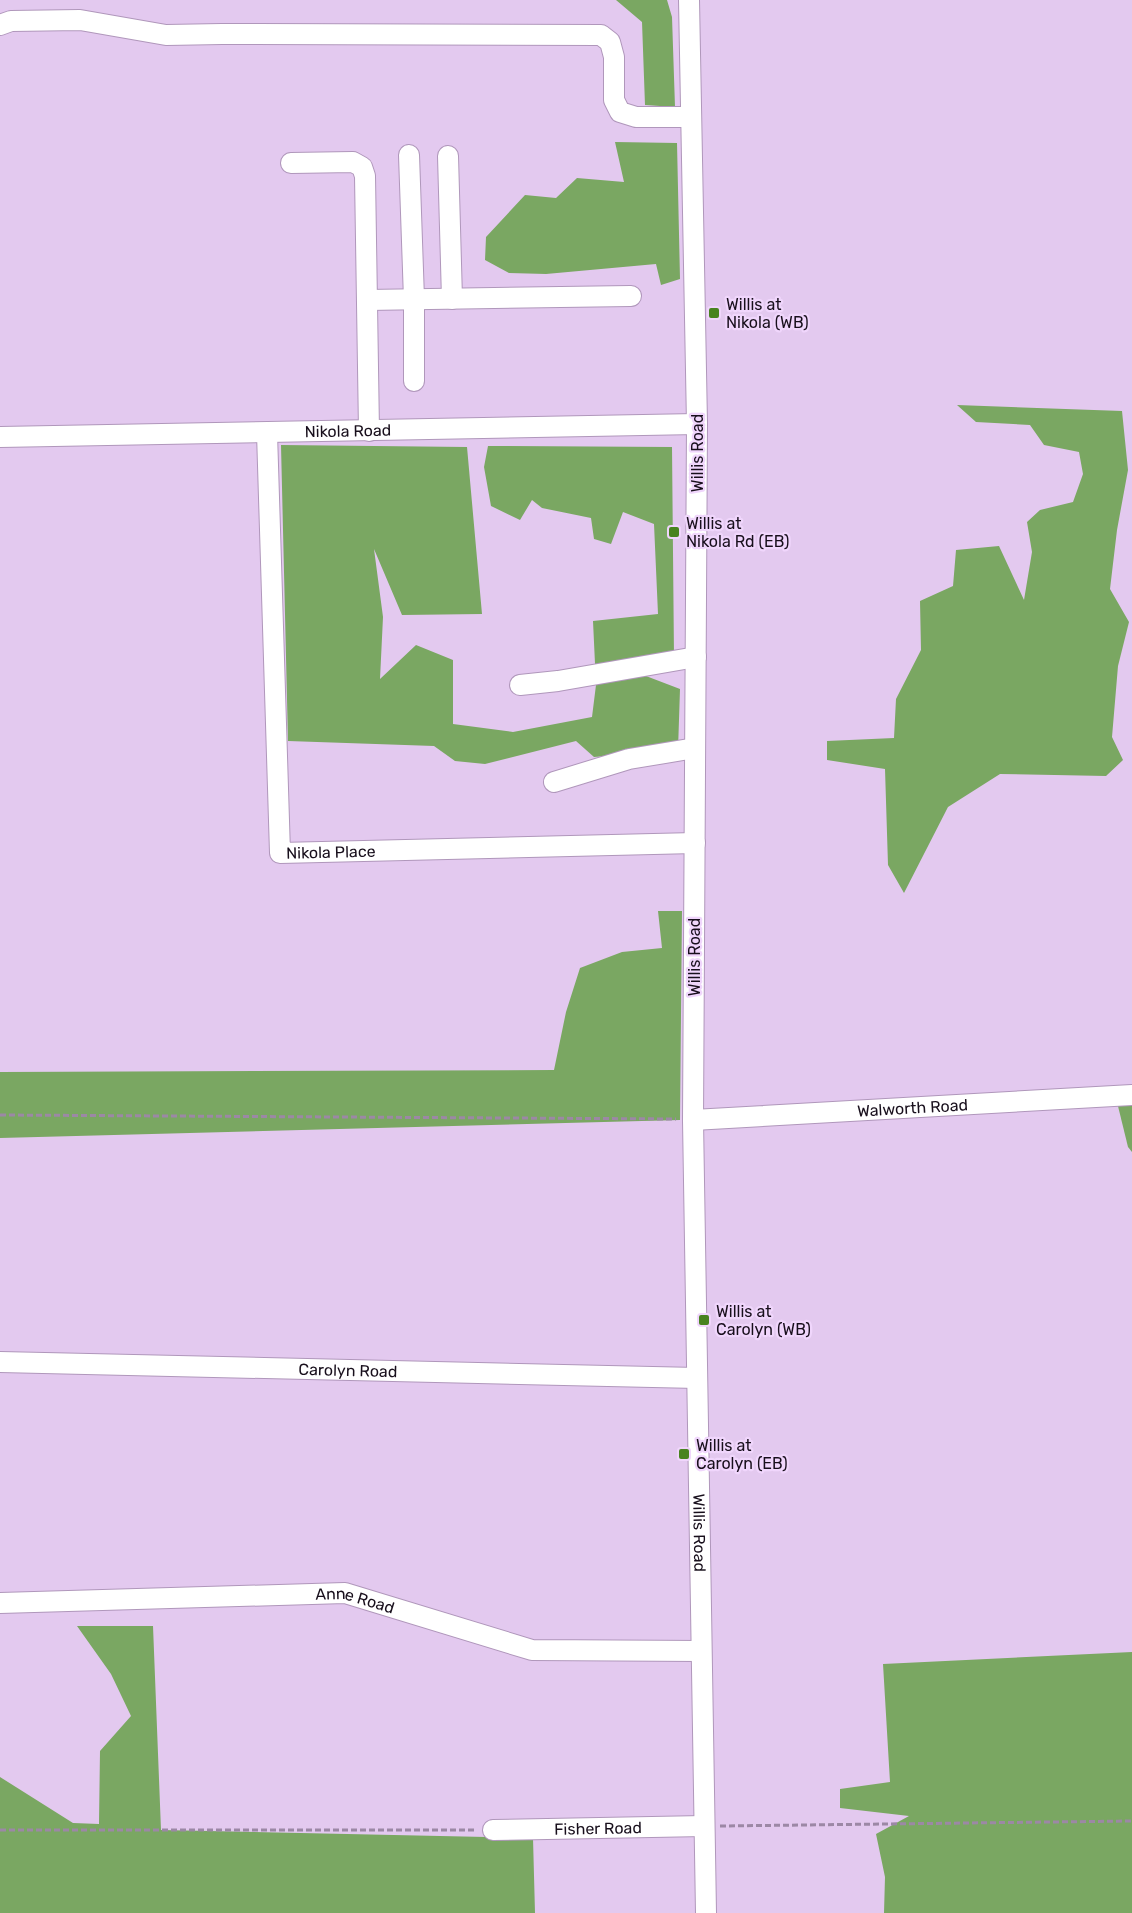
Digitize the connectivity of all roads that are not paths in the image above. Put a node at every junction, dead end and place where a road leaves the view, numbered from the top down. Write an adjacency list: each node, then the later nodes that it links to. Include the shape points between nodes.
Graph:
1 (689, 0): 3 (street, Willis Road)
2 (0, 25): 3 (street, via 11,21 80,21 190,36 602,35 610,42 614,57 614,100 620,112 636,117)
3 (692, 117): 12 (street, Willis Road)
4 (409, 155): 8 (street)
5 (448, 156): 9 (street)
6 (291, 164): 10 (street, via 353,162 362,167)
7 (631, 296): 9 (street)
8 (414, 299): 9 (street); 10 (street); 11 (street)
9 (452, 299)
10 (367, 300): 13 (street)
11 (414, 381)
12 (697, 424): 13 (street, Nikola Road); 16 (street, Willis Road)
13 (369, 431): 14 (street, Nikola Road)
14 (267, 433): 15 (street, Nikola Road); 20 (street, Nikola Place, via 280,853)
15 (0, 437)
16 (696, 657): 17 (street); 18 (street, Willis Road)
17 (520, 685)
18 (695, 748): 19 (street, via 629,759); 20 (street, Willis Road)
19 (554, 782)
20 (694, 843): 22 (street, Willis Road)
21 (1132, 1095): 22 (street, Walworth Road)
22 (693, 1120): 24 (street, Willis Road)
23 (0, 1362): 24 (street, Carolyn Road)
24 (697, 1378): 26 (street, Willis Road)
25 (0, 1603): 26 (street, Anne Road, via 345,1593 532,1650)
26 (701, 1651): 27 (street, Willis Road)
27 (704, 1826): 28 (street, Fisher Road); 29 (street, Willis Road)
28 (493, 1830)
29 (706, 1913)

